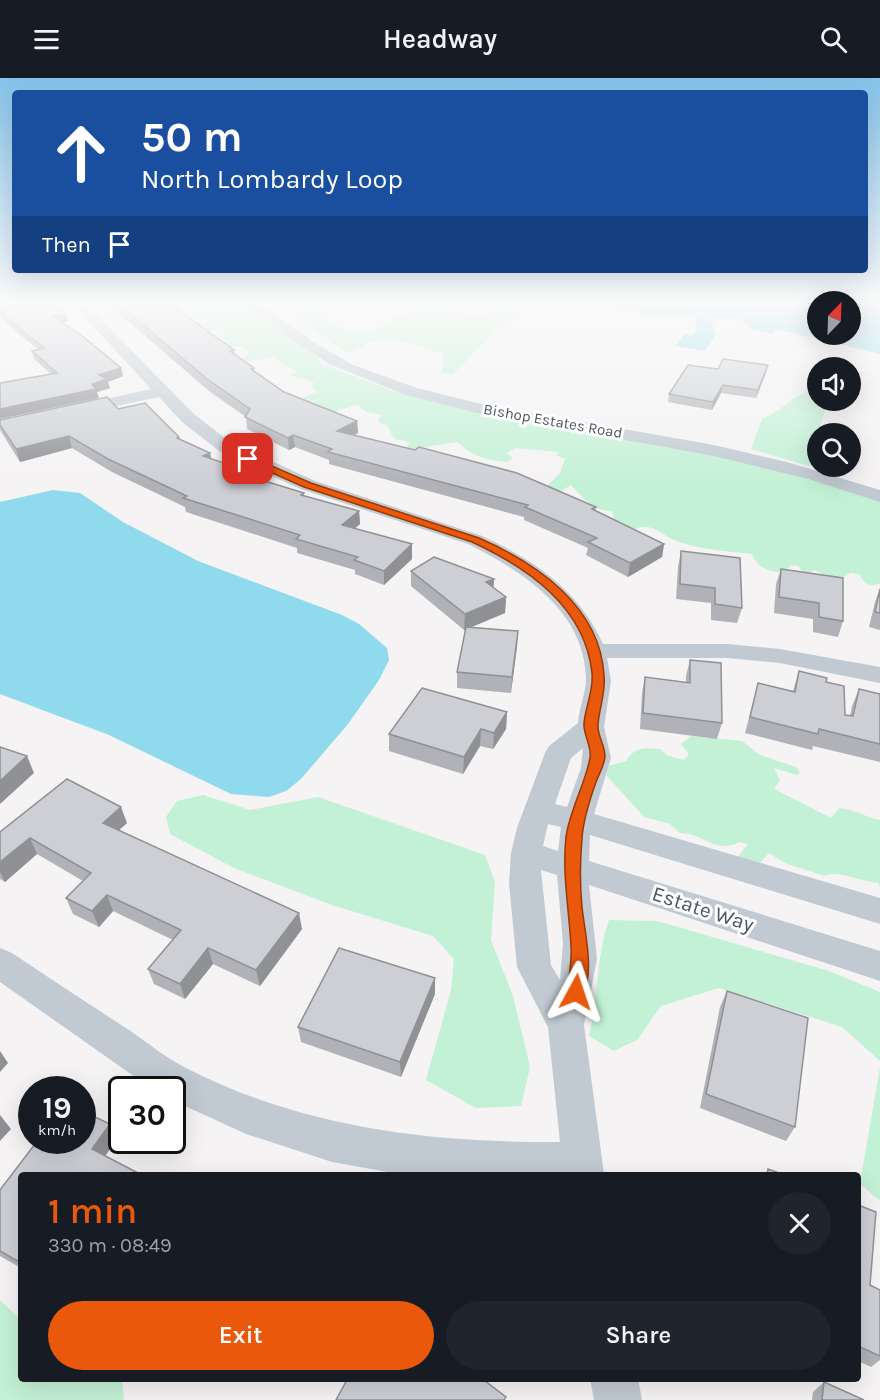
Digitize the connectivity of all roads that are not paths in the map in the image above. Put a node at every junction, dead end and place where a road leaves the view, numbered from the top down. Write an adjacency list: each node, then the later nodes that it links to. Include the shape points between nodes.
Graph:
1 (134, 362): 3 (street)
2 (339, 362): 5 (street, Bishop Estates Road, via 392,385 493,410 734,454)
3 (162, 391): 4 (street); 6 (street, via 204,432 248,459 308,485 475,540 524,565 571,607)
4 (58, 413)
5 (880, 496)
6 (594, 651): 7 (street, via 728,651); 8 (street, via 597,700)
7 (880, 675)
8 (591, 726): 9 (street, via 559,753); 10 (street, via 598,756)
9 (532, 830): 10 (street, Estate Way); 10 (street, Estate Way); 14 (street, via 525,883 534,967)
10 (575, 842): 11 (street, Estate Way); 13 (street, Estate Way); 14 (street, via 574,905 580,948 576,992)
11 (880, 911)
12 (0, 963): 15 (street, via 171,1080 246,1115 332,1142 408,1156)
13 (880, 966)
14 (566, 1025): 15 (street)
15 (583, 1168)
16 (615, 1382): 17 (street)
17 (618, 1400)

